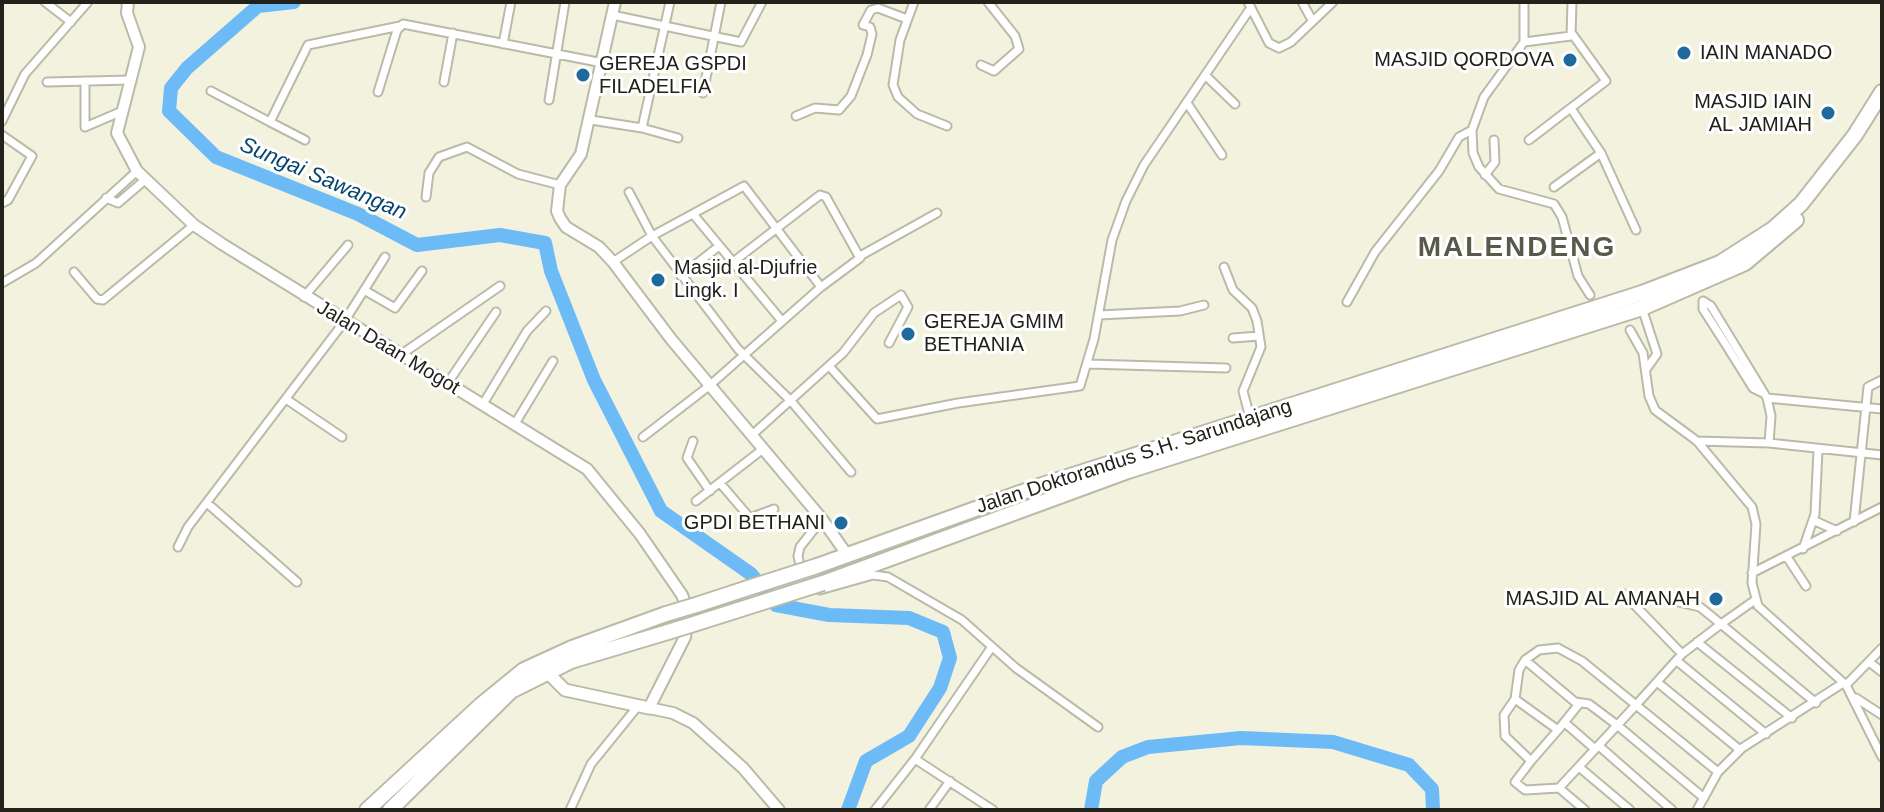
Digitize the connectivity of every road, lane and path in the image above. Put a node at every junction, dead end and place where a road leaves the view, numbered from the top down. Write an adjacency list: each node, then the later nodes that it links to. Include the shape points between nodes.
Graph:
1 (45, 2): 21 (street)
2 (88, 2): 21 (street)
3 (128, 2): 33 (main road, Jalan Daan Mogot, via 139,47)
4 (511, 2): 28 (street)
5 (565, 2): 29 (street)
6 (615, 2): 18 (main road)
7 (670, 2): 23 (street)
8 (721, 2): 25 (street)
9 (762, 2): 25 (street, via 744,40)
10 (914, 2): 19 (street)
11 (988, 2): 31 (street, via 1019,49 994,71)
12 (1302, 2): 20 (street)
13 (1333, 2): 20 (street)
14 (1524, 2): 27 (street)
15 (1572, 2): 26 (street)
16 (875, 5): 19 (street); 47 (street, via 864,21 872,34 851,96 839,110 815,108)
17 (1249, 6): 20 (street, via 1276,47 1291,42); 32 (street)
18 (612, 15): 23 (street); 30 (main road)
19 (907, 19): 51 (street, via 894,65 895,91 917,114)
20 (1312, 20)
21 (71, 22): 49 (street, via 25,74)
22 (400, 26): 24 (street); 38 (street); 50 (street, via 308,45)
23 (666, 26): 25 (street); 52 (street)
24 (453, 33): 28 (street); 36 (street)
25 (715, 34): 40 (street)
26 (1575, 38): 27 (street); 44 (street, via 1606,81)
27 (1524, 42): 53 (street, via 1484,97)
28 (503, 44): 29 (street)
29 (557, 54): 30 (street); 41 (street)
30 (603, 63): 48 (main road)
31 (981, 65)
32 (1205, 75): 42 (street); 43 (street)
33 (132, 80): 34 (street); 46 (main road, Jalan Daan Mogot)
34 (85, 81): 35 (street); 46 (street, via 85,127)
35 (47, 82)
36 (444, 82)
37 (211, 91): 50 (street)
38 (378, 92)
39 (1882, 92): 120 (highway, Jalan Doktorandus S.H. Sarundajang, via 1801,204 1720,263)
40 (703, 93)
41 (549, 100)
42 (1187, 103): 60 (street); 97 (street, via 1126,201 1110,249)
43 (1235, 104)
44 (1572, 110): 58 (street); 59 (street)
45 (1882, 110): 88 (highway, Jalan Doktorandus S.H. Sarundajang, via 1831,182 1780,237 1745,263)
46 (120, 112): 61 (main road, Jalan Daan Mogot, via 119,139)
47 (796, 116)
48 (591, 120): 52 (street); 63 (main road, via 581,154)
49 (2, 121)
50 (270, 122): 56 (street)
51 (947, 126)
52 (642, 128): 55 (street)
53 (1472, 130): 62 (street, via 1473,153); 92 (street, via 1459,137 1375,252)
54 (2, 135): 68 (street, via 32,156)
55 (678, 138)
56 (305, 140)
57 (1494, 140): 62 (street, via 1495,162)
58 (1529, 140)
59 (1601, 153): 64 (street); 73 (street)
60 (1222, 155)
61 (142, 175): 67 (street); 67 (street, via 118,203); 71 (main road, Jalan Daan Mogot)
62 (1485, 175): 90 (street, via 1510,194 1554,204 1578,276)
63 (560, 185): 66 (street, via 518,174 467,147 439,157 429,173); 79 (main road, via 557,211 562,222)
64 (1554, 187)
65 (629, 192): 74 (street)
66 (426, 197)
67 (106, 198): 85 (street, via 36,263)
68 (2, 203)
69 (937, 213): 77 (street)
70 (693, 214): 72 (street, via 744,186); 74 (street); 76 (street)
71 (194, 225): 83 (street, via 103,300); 91 (main road, Jalan Daan Mogot)
72 (777, 229): 77 (street, via 822,195); 80 (street); 87 (street)
73 (1636, 230)
74 (652, 236): 79 (street); 84 (street)
75 (348, 245): 91 (street)
76 (719, 246): 80 (street); 84 (street)
77 (860, 256): 87 (street)
78 (385, 257): 89 (street)
79 (613, 262): 113 (main road)
80 (733, 262): 98 (street)
81 (1224, 267): 101 (street, via 1239,298 1255,313)
82 (422, 271): 89 (street, via 395,308)
83 (74, 272)
84 (681, 276): 104 (street)
85 (2, 283)
86 (500, 286): 105 (street)
87 (821, 287): 98 (street)
88 (1694, 288): 94 (highway, Jalan Doktorandus S.H. Sarundajang); 114 (street, via 1711,306)
89 (364, 290): 99 (street)
90 (1590, 295)
91 (304, 297): 99 (main road, Jalan Daan Mogot)
92 (1347, 302)
93 (1204, 305): 97 (street)
94 (1642, 308): 110 (street, via 1657,354); 125 (highway, Jalan Doktorandus S.H. Sarundajang)
95 (546, 311): 117 (street, via 527,331)
96 (496, 312): 112 (street)
97 (1099, 315): 107 (street)
98 (782, 321): 104 (street)
99 (344, 322): 105 (main road, Jalan Daan Mogot); 115 (street)
100 (1630, 330): 110 (street)
101 (1259, 336): 102 (street); 120 (street, via 1259,355 1243,391)
102 (1233, 338)
103 (889, 343): 108 (street, via 908,308 901,295 874,313)
104 (745, 354): 113 (street); 116 (street)
105 (399, 356): 112 (main road, Jalan Daan Mogot)
106 (553, 361): 121 (street)
107 (1088, 364): 108 (street, via 1083,383 1075,389 877,419); 109 (street)
108 (829, 366): 116 (street)
109 (1226, 368)
110 (1647, 368): 127 (street, via 1655,410)
111 (1882, 380): 118 (street, via 1869,384)
112 (447, 384): 117 (main road, Jalan Daan Mogot)
113 (709, 386): 122 (main road); 124 (street)
114 (1764, 395): 118 (street); 128 (street, via 1771,416)
115 (286, 399): 123 (street); 137 (street)
116 (791, 401): 122 (street); 133 (street)
117 (483, 404): 121 (main road, Jalan Daan Mogot)
118 (1865, 407): 119 (street); 131 (street)
119 (1882, 409)
120 (1251, 420): 125 (highway, Jalan Doktorandus S.H. Sarundajang)
121 (516, 422): 166 (main road, Jalan Daan Mogot, via 587,469 685,601 685,637)
122 (752, 435): 129 (main road)
123 (342, 437)
124 (643, 437)
125 (1209, 439): 146 (highway, Jalan Doktorandus S.H. Sarundajang, via 1028,490); 148 (highway, Jalan Doktorandus S.H. Sarundajang)
126 (693, 441): 135 (street, via 687,458)
127 (1697, 441): 128 (street); 149 (street, via 1752,507)
128 (1769, 443): 130 (street)
129 (763, 449): 134 (street); 140 (main road)
130 (1818, 450): 131 (street); 141 (street)
131 (1862, 453): 132 (street); 142 (street)
132 (1882, 455)
133 (851, 472)
134 (720, 483): 135 (street); 139 (street, via 750,518)
135 (710, 491): 136 (street)
136 (696, 501)
137 (207, 503): 144 (street); 150 (street)
138 (1882, 507): 142 (street)
139 (774, 509)
140 (822, 519): 146 (main road); 152 (street, via 798,556 820,590 882,575)
141 (1813, 520): 143 (street); 145 (street)
142 (1854, 522): 143 (street)
143 (1837, 531): 145 (street)
144 (178, 547)
145 (1803, 549): 147 (street)
146 (848, 556): 163 (highway, Jalan Doktorandus S.H. Sarundajang, bridge, via 666,614)
147 (1787, 557): 149 (street); 151 (street)
148 (879, 562): 152 (street); 163 (highway, Jalan Doktorandus S.H. Sarundajang, bridge, via 668,632)
149 (1752, 573): 155 (street)
150 (297, 582)
151 (1806, 586)
152 (912, 592): 158 (street, via 962,620)
153 (1624, 594): 160 (street)
154 (1666, 599): 156 (street, via 1700,607)
155 (1753, 601): 156 (street); 167 (street)
156 (1721, 624): 157 (street); 170 (street)
157 (1697, 642): 160 (street); 176 (street)
158 (991, 648): 179 (street); 185 (street)
159 (1882, 648): 162 (street)
160 (1680, 658): 165 (street); 181 (street)
161 (1525, 660): 169 (street); 171 (street); 172 (street, via 1549,648 1570,653)
162 (1869, 662): 164 (street); 167 (street)
163 (542, 667): 173 (main road, via 565,690); 193 (highway, Jalan Doktorandus S.H. Sarundajang, via 481,705); 194 (highway, Jalan Doktorandus S.H. Sarundajang, via 501,699)
164 (1882, 672)
165 (1657, 682): 172 (street); 183 (street)
166 (658, 683): 173 (main road, Jalan Daan Mogot); 174 (main road, via 661,703)
167 (1845, 684): 168 (street); 170 (street)
168 (1854, 696): 175 (street); 184 (street)
169 (1515, 699): 180 (street); 186 (street, via 1504,715 1505,736)
170 (1816, 703): 176 (street)
171 (1579, 704): 177 (street); 178 (street, via 1589,704)
172 (1636, 705): 178 (street); 188 (street)
173 (643, 707): 174 (main road); 195 (street, via 591,764)
174 (673, 713): 196 (main road, via 721,747)
175 (1882, 715)
176 (1792, 718): 181 (street)
177 (1565, 723): 180 (street); 182 (street)
178 (1617, 725): 182 (street); 191 (street)
179 (1098, 727)
180 (1558, 730): 186 (street)
181 (1766, 734): 183 (street)
182 (1597, 748): 187 (street); 203 (street)
183 (1740, 750): 188 (street)
184 (1882, 757)
185 (915, 759): 189 (street); 197 (street)
186 (1531, 761): 190 (street, via 1516,785 1529,790)
187 (1579, 767): 190 (street); 202 (street)
188 (1718, 772): 191 (street)
189 (950, 781): 192 (street); 198 (street)
190 (1559, 788): 201 (street)
191 (1704, 798): 204 (street)
192 (981, 802): 199 (street); 200 (street)
193 (367, 810)
194 (390, 810)
195 (570, 810)
196 (779, 810)
197 (875, 810)
198 (929, 810)
199 (975, 810)
200 (993, 810)
201 (1585, 810)
202 (1630, 810)
203 (1672, 810)
204 (1697, 810)

